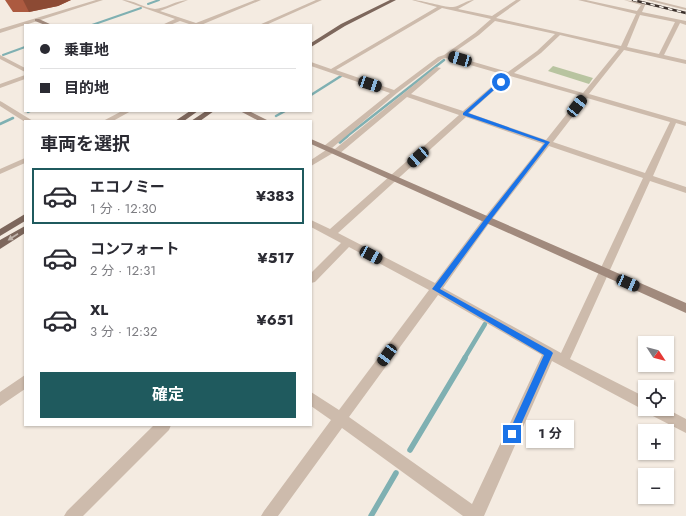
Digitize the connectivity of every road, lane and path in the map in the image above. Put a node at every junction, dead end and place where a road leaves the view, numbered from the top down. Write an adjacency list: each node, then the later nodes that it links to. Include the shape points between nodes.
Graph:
1 (101, 0): 23 (street)
2 (127, 0): 19 (street)
3 (186, 0): 19 (street)
4 (259, 0): 29 (street)
5 (320, 0): 30 (street)
6 (384, 0): 33 (main road)
7 (394, 0): 34 (main road)
8 (414, 0): 14 (street)
9 (472, 0): 17 (street)
10 (518, 0): 22 (street)
11 (580, 0): 15 (street)
12 (626, 0): 20 (street, via 644,4)
13 (648, 0): 18 (street)
14 (425, 1): 16 (street)
15 (595, 1): 20 (street)
16 (441, 6): 17 (street); 42 (street)
17 (453, 9): 22 (street)
18 (686, 9)
19 (155, 11): 21 (street)
20 (639, 12): 24 (street); 35 (street)
21 (180, 19): 27 (street); 28 (street)
22 (493, 19): 32 (street); 36 (street)
23 (37, 20): 26 (street); 31 (street)
24 (678, 21): 25 (street); 37 (street)
25 (686, 23)
26 (47, 24)
27 (168, 24)
28 (194, 24)
29 (199, 24)
30 (264, 24)
31 (0, 31)
32 (559, 33): 35 (street); 43 (street, via 539,52)
33 (312, 38)
34 (312, 44)
35 (624, 47): 37 (street); 48 (street)
36 (449, 56): 43 (street); 46 (street, via 440,58); 47 (street)
37 (661, 56): 39 (street)
38 (0, 57): 41 (street)
39 (686, 62)
40 (312, 64): 42 (street)
41 (24, 69)
42 (331, 71): 46 (street)
43 (509, 74): 48 (street); 54 (street)
44 (24, 77): 45 (street)
45 (0, 86)
46 (395, 92): 64 (street)
47 (406, 94): 54 (street); 64 (street)
48 (585, 96): 60 (street); 63 (street)
49 (0, 103): 55 (street)
50 (126, 112): 56 (street)
51 (193, 112): 57 (main road)
52 (209, 112): 58 (main road)
53 (245, 112): 59 (street)
54 (465, 114): 63 (street); 69 (street)
55 (27, 120)
56 (109, 120)
57 (181, 120)
58 (197, 120)
59 (263, 120)
60 (674, 120): 61 (street); 68 (street)
61 (686, 124)
62 (312, 141): 64 (street)
63 (548, 142): 68 (street); 72 (street)
64 (332, 150): 66 (street); 69 (street)
65 (24, 160): 67 (street)
66 (312, 163)
67 (0, 172)
68 (648, 177): 70 (street); 79 (street)
69 (394, 178): 72 (street); 76 (street)
70 (686, 190)
71 (24, 218): 75 (main road)
72 (487, 220): 79 (street); 81 (street)
73 (312, 224): 76 (street)
74 (24, 230): 78 (main road, one-way to 78)
75 (0, 233)
76 (332, 234): 77 (street)
77 (348, 242): 80 (street); 81 (street)
78 (0, 245)
79 (604, 272): 82 (street); 84 (street)
80 (312, 278)
81 (436, 289): 83 (street); 90 (street)
82 (686, 308)
83 (549, 353): 84 (street); 95 (street)
84 (563, 361): 88 (street)
85 (24, 382): 87 (street)
86 (312, 399): 90 (street)
87 (0, 400)
88 (638, 400)
89 (667, 416): 92 (street)
90 (340, 419): 94 (street); 95 (street)
91 (163, 426): 93 (street)
92 (686, 426)
93 (72, 516)
94 (269, 516)
95 (476, 516)

